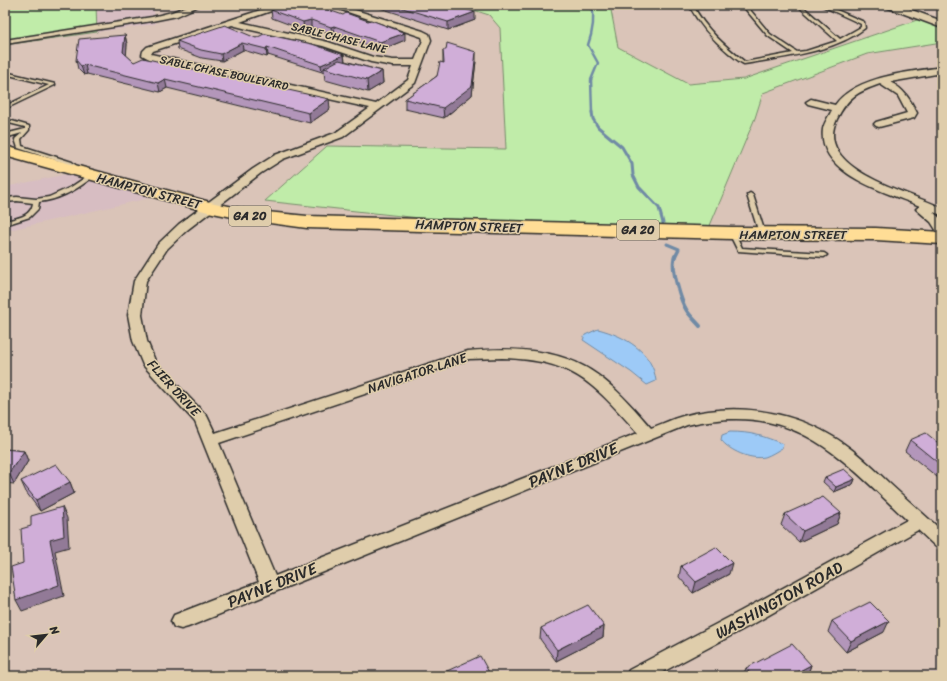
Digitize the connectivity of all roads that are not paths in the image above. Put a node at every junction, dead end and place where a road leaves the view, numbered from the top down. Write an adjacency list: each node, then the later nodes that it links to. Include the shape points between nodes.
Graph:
1 (197, 5): 14 (street, via 152,19)
2 (284, 5): 11 (street, SABLE CHASE BOULEVARD)
3 (331, 5): 16 (street, via 424,34 428,40)
4 (691, 5): 15 (lane, via 696,16 716,40 744,63)
5 (744, 5): 15 (lane, via 769,34)
6 (801, 5): 13 (lane)
7 (822, 5): 13 (lane, via 863,23 863,28)
8 (890, 5): 10 (street)
9 (917, 5): 10 (street)
10 (900, 9): 12 (street)
11 (232, 22): 16 (street, SABLE CHASE LANE, via 325,44 371,59 393,63); 23 (street, SABLE CHASE BOULEVARD, via 150,48 146,55)
12 (942, 25)
13 (840, 41): 15 (lane)
14 (5, 42)
15 (797, 54)
16 (418, 63): 23 (street, via 412,81)
17 (942, 70): 19 (street)
18 (5, 73): 22 (lane, via 53,85)
19 (883, 82): 25 (street, via 851,93); 27 (street, via 901,91 912,113 911,116)
20 (5, 102): 22 (lane)
21 (811, 102): 25 (street)
22 (13, 104): 24 (lane)
23 (378, 107): 36 (street, via 339,135 295,150 266,164)
24 (5, 108)
25 (838, 108): 33 (street, via 828,128 829,145 833,154 851,171)
26 (5, 120): 28 (lane, via 27,126)
27 (879, 124)
28 (27, 130): 29 (lane); 31 (lane, via 18,139 20,147 70,163)
29 (5, 136)
30 (5, 151): 31 (main road, HAMPTON STREET / GA 20)
31 (86, 174): 35 (lane, via 81,184 60,195); 36 (main road, HAMPTON STREET / GA 20)
32 (750, 195): 41 (lane)
33 (899, 195): 37 (street); 39 (street, via 932,216)
34 (5, 200): 35 (lane)
35 (36, 200): 38 (lane, via 35,209 28,216)
36 (208, 207): 40 (main road, HAMPTON STREET / GA 20, via 246,215 307,222); 45 (street, FLIER DRIVE, via 162,246 149,265 140,281 135,315 140,341 150,365 202,420)
37 (942, 212)
38 (5, 223)
39 (942, 230)
40 (732, 233): 41 (main road, HAMPTON STREET / GA 20); 43 (lane, via 740,250)
41 (762, 233): 42 (main road, HAMPTON STREET / GA 20, via 876,234)
42 (942, 238)
43 (824, 255)
44 (649, 435): 45 (street, NAVIGATOR LANE, via 598,382 581,370 540,356 494,352 468,355); 46 (street, PAYNE DRIVE, via 683,421 718,414 774,418 824,438 860,466); 48 (street, PAYNE DRIVE)
45 (211, 440): 48 (street, FLIER DRIVE)
46 (920, 521): 47 (street, PAYNE DRIVE); 50 (street, WASHINGTON ROAD)
47 (942, 542)
48 (270, 586): 49 (street, PAYNE DRIVE)
49 (181, 621)
50 (636, 676)

